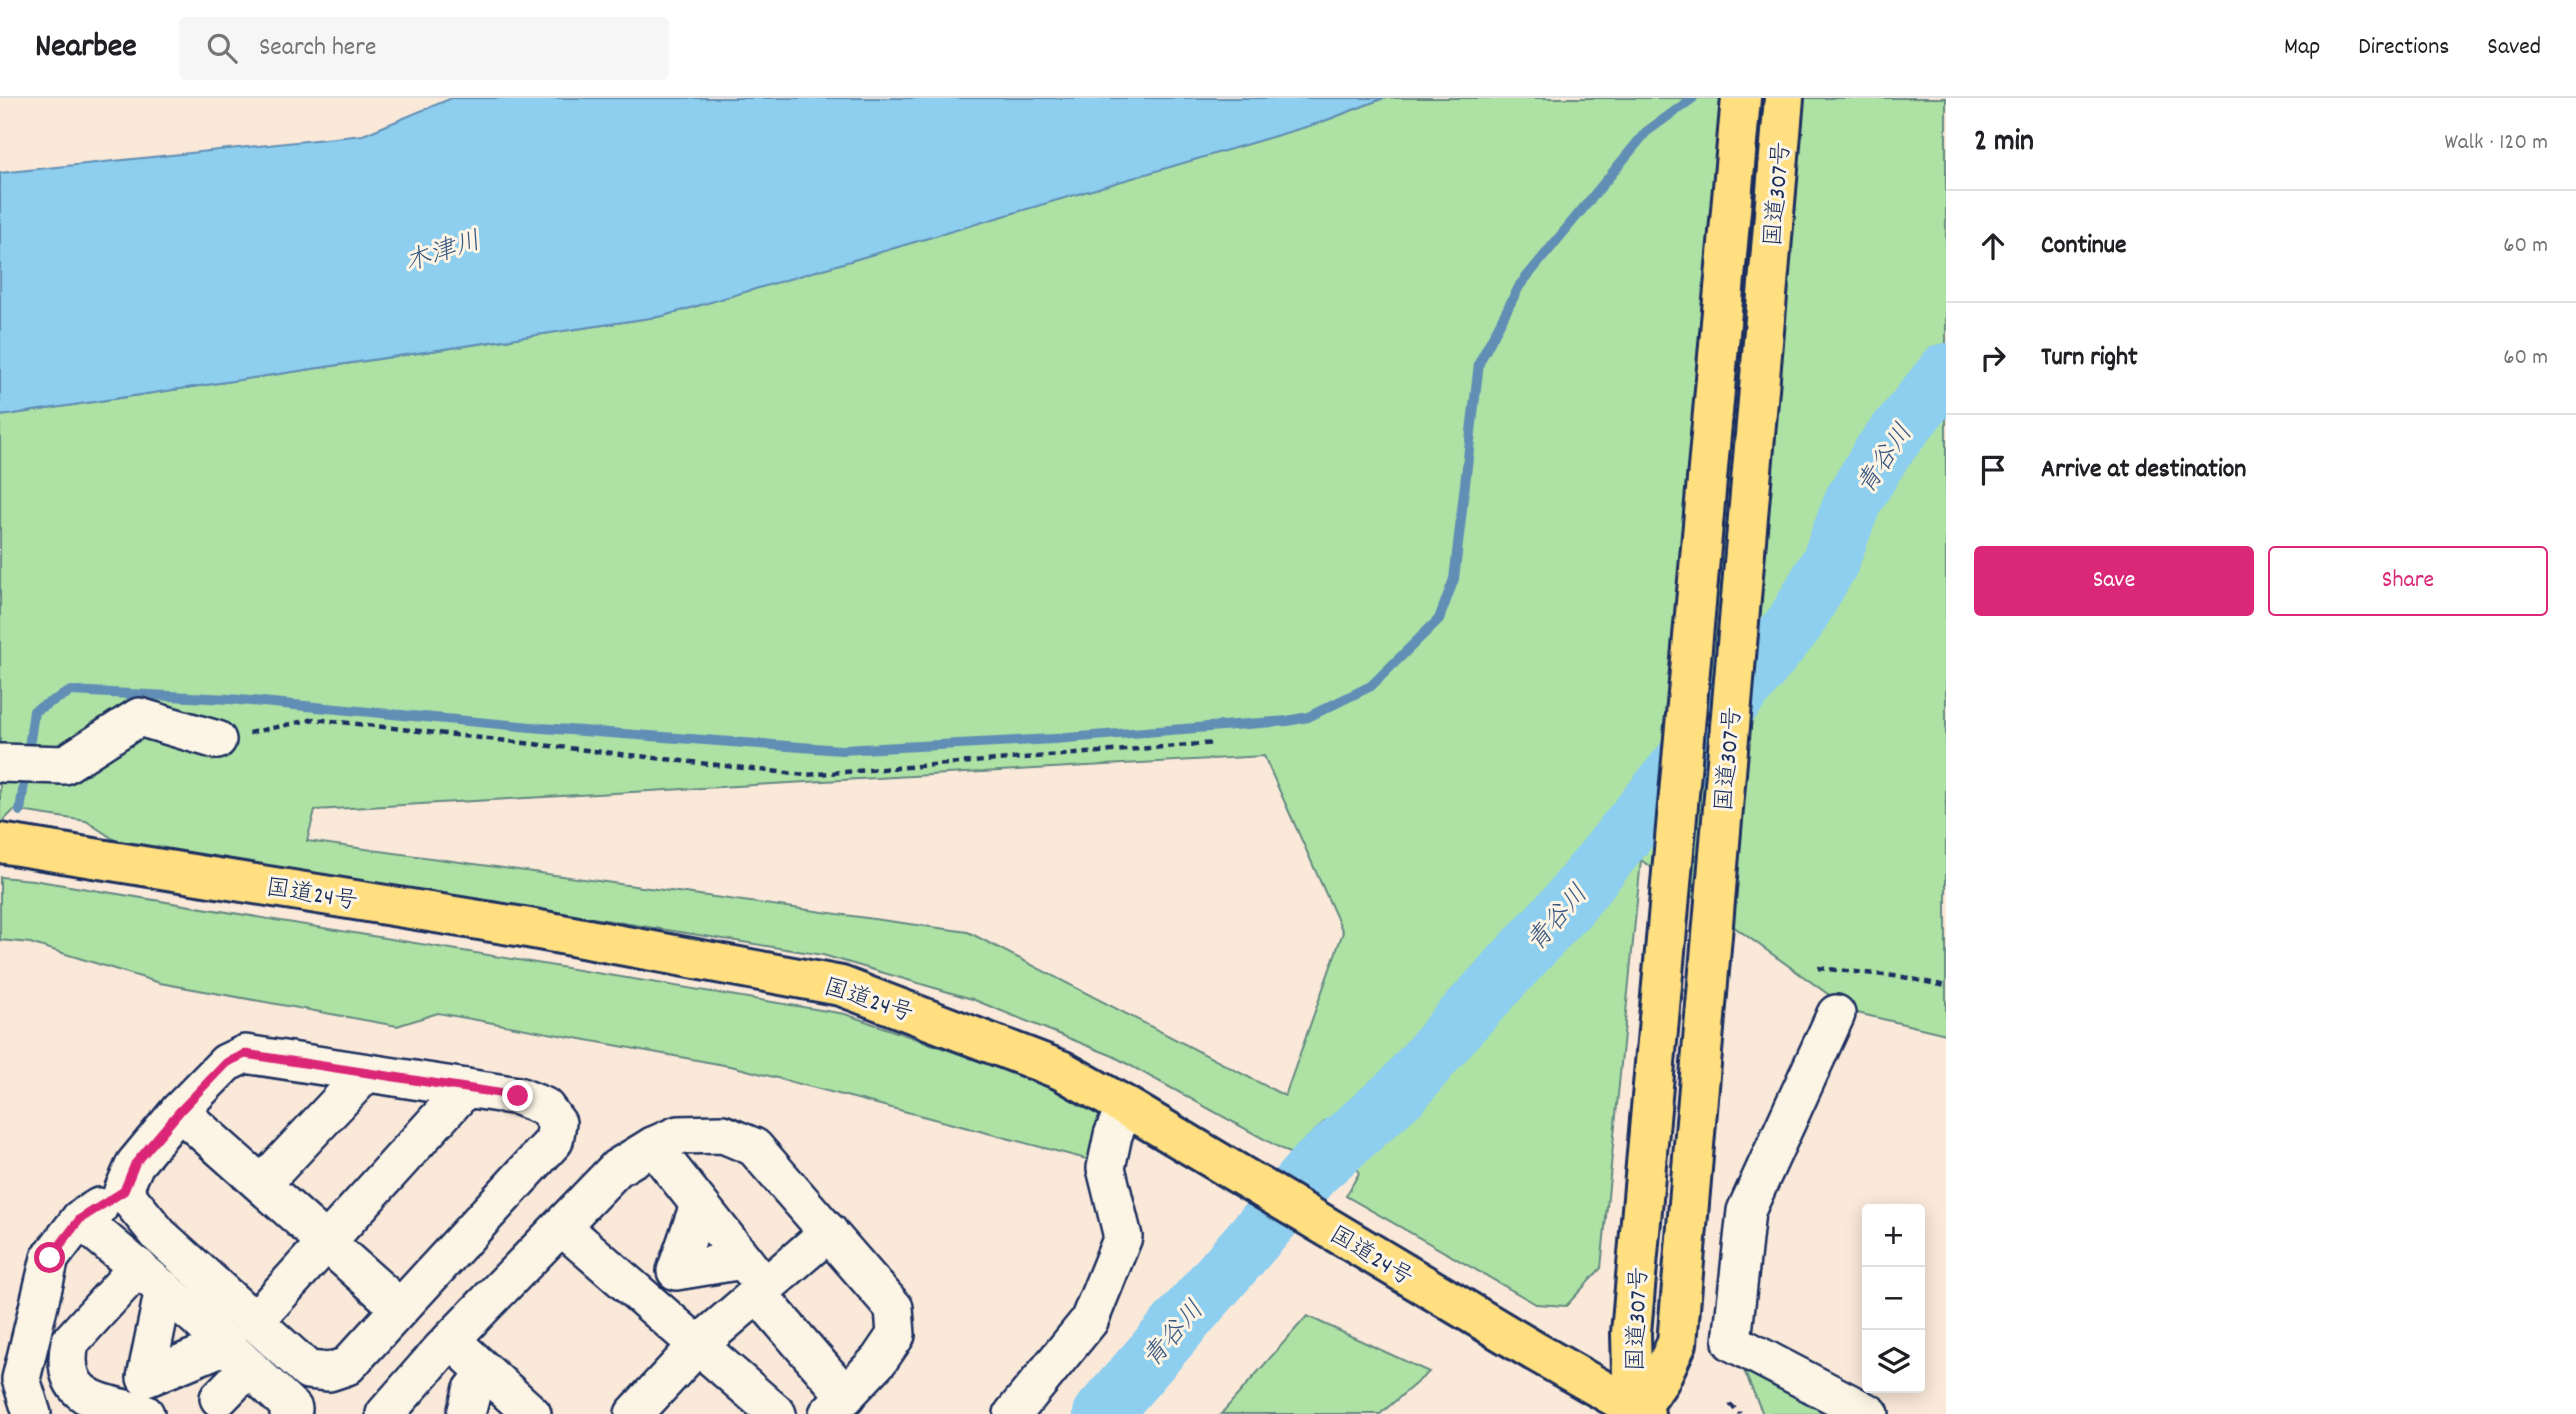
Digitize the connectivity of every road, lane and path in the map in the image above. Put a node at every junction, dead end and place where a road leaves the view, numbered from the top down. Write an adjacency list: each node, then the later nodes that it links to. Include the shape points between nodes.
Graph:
1 (1741, 98): 35 (highway, 国道307号, via 1631,1333)
2 (1784, 98): 35 (highway, 国道307号, via 1677,1343)
3 (217, 740): 4 (path, via 314,719 805,775); 5 (street, via 139,717 64,765)
4 (1215, 743)
5 (0, 762)
6 (0, 844): 12 (highway, 国道24号, via 523,927 841,986 1061,1070)
7 (1818, 968): 8 (path)
8 (1946, 986)
9 (1836, 1014): 44 (street, via 1746,1211 1732,1342)
10 (366, 1073): 11 (street); 13 (street, via 245,1054 226,1063); 15 (street)
11 (466, 1088): 21 (street); 24 (street, via 518,1096 545,1107 557,1123 554,1140)
12 (1125, 1106): 35 (highway, 国道24号); 42 (street, via 1106,1168 1123,1237 1089,1321)
13 (180, 1111): 15 (street); 16 (street, via 135,1164)
14 (653, 1146): 17 (street); 19 (street, via 617,1168); 20 (street, via 678,1135 723,1134 754,1147)
15 (262, 1184): 21 (street)
16 (124, 1191): 18 (street); 25 (street, via 159,1236)
17 (699, 1205): 23 (street); 23 (street, via 676,1271)
18 (80, 1219): 22 (street); 36 (street, via 50,1258 34,1318 20,1379)
19 (561, 1226): 26 (street); 27 (street)
20 (829, 1232): 23 (street); 32 (street, via 894,1308 896,1335)
21 (325, 1243): 24 (street); 25 (street)
22 (151, 1278): 28 (street); 28 (street, via 146,1378); 37 (street, via 69,1342 66,1358 74,1387 86,1397)
23 (755, 1280): 27 (street); 32 (street, via 793,1356)
24 (400, 1308): 25 (street, via 347,1366 329,1372 308,1370)
25 (254, 1322)
26 (451, 1340): 29 (street); 33 (street)
27 (697, 1346): 34 (street); 41 (street)
28 (238, 1356): 30 (street); 38 (street, via 293,1409)
29 (486, 1373): 39 (street, via 472,1391); 40 (street)
30 (219, 1398)
31 (1730, 1404): 43 (path)
32 (837, 1405)
33 (395, 1411)
34 (770, 1412)
35 (1639, 1413)
36 (32, 1414)
37 (145, 1414)
38 (289, 1414)
39 (466, 1414)
40 (532, 1414)
41 (634, 1414)
42 (1013, 1414)
43 (1740, 1414)
44 (1870, 1414)

